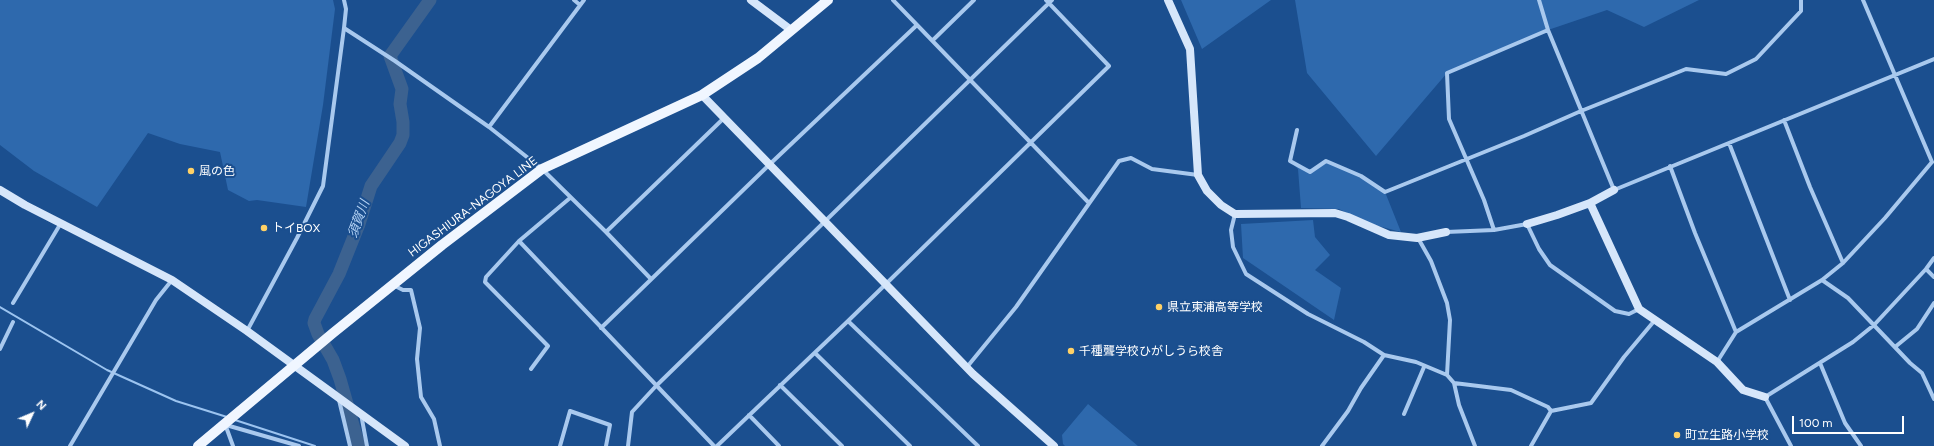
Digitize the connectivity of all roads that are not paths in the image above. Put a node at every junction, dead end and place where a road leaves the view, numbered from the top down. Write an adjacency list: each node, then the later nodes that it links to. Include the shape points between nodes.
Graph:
1 (344, 0): 15 (street)
2 (574, 0): 13 (street)
3 (584, 0): 13 (street)
4 (751, 0): 16 (street)
5 (828, 0): 16 (main road, HIGASHIURA-NAGOYA LINE)
6 (893, 0): 14 (street)
7 (974, 0): 18 (street)
8 (1168, 0): 35 (street, via 1190,49)
9 (1538, 0): 17 (street)
10 (1801, 0): 23 (street, via 1801,11 1752,62 1726,74 1686,69)
11 (1863, 0): 20 (street)
12 (1048, 1): 21 (street); 28 (street, via 1109,66)
13 (580, 5): 26 (street)
14 (916, 25): 18 (street); 32 (street)
15 (344, 28): 26 (street); 68 (street, via 323,186)
16 (791, 30): 22 (main road, HIGASHIURA-NAGOYA LINE, via 758,58)
17 (1548, 30): 23 (street); 30 (street, via 1447,74 1449,120)
18 (933, 40): 21 (street)
19 (1934, 59): 20 (street)
20 (1896, 74): 25 (street); 31 (street)
21 (971, 80): 28 (street); 42 (street)
22 (702, 95): 24 (street); 34 (main road, HIGASHIURA-NAGOYA LINE)
23 (1581, 111): 30 (street); 37 (street)
24 (724, 118): 32 (street); 46 (street)
25 (1784, 120): 29 (street); 51 (street)
26 (489, 127): 34 (street)
27 (1297, 130): 30 (street, via 1290,161 1310,172 1326,160 1361,176 1385,192)
28 (1030, 142): 39 (street); 57 (street)
29 (1729, 143): 33 (street); 59 (street)
30 (1467, 159): 45 (street)
31 (1933, 162): 51 (street)
32 (770, 164): 42 (street); 54 (street)
33 (1670, 166): 37 (street); 69 (street)
34 (542, 169): 38 (street); 58 (main road, HIGASHIURA-NAGOYA LINE)
35 (1198, 176): 39 (street, via 1152,169 1131,158 1119,161); 41 (street, via 1220,205)
36 (0, 190): 43 (street)
37 (1614, 190): 40 (street)
38 (570, 198): 46 (street); 49 (street)
39 (1089, 203): 78 (street, via 1016,307)
40 (1590, 203): 44 (street); 62 (street)
41 (1235, 214): 48 (street, via 1335,213 1389,234); 73 (street, via 1231,230 1233,246 1246,274 1308,314)
42 (826, 222): 57 (street); 83 (street)
43 (61, 223): 55 (street); 60 (street)
44 (1528, 224): 45 (street); 62 (street, via 1539,249 1550,265 1615,311 1629,314)
45 (1494, 230): 47 (street)
46 (606, 232): 54 (street)
47 (1446, 232): 48 (street)
48 (1418, 238): 80 (street, via 1431,261 1447,303 1450,320)
49 (519, 241): 67 (street); 79 (street, via 486,277 486,282 548,346)
50 (1934, 258): 52 (street)
51 (1843, 263): 56 (street)
52 (1926, 269): 53 (street); 66 (street)
53 (1934, 278)
54 (651, 279): 67 (street)
55 (172, 280): 68 (street); 93 (street, via 156,300)
56 (1822, 280): 59 (street); 66 (street, via 1848,298)
57 (886, 284): 64 (street); 78 (street)
58 (393, 285): 76 (main road, HIGASHIURA-NAGOYA LINE); 100 (street, via 403,290 411,290 420,328 417,359 421,397 434,419)
59 (1790, 300): 69 (street)
60 (13, 303)
61 (1934, 303): 70 (street, via 1917,329)
62 (1639, 309): 63 (street)
63 (1655, 320): 74 (street); 87 (street, via 1591,403)
64 (848, 321): 72 (street); 108 (street)
65 (13, 322): 71 (street)
66 (1874, 325): 70 (street); 75 (street)
67 (601, 328): 83 (street)
68 (246, 331): 76 (street)
69 (1736, 332): 74 (street)
70 (1895, 348): 86 (street, via 1922,373)
71 (0, 349)
72 (815, 352): 82 (street); 107 (street)
73 (1384, 355): 77 (street); 110 (street, via 1348,412)
74 (1717, 362): 85 (street, via 1743,390)
75 (1820, 363): 85 (street); 113 (street, via 1845,423)
76 (294, 366): 84 (street); 91 (main road, HIGASHIURA-NAGOYA LINE)
77 (1424, 366): 80 (street); 89 (street)
78 (966, 367): 109 (street)
79 (531, 369)
80 (1447, 375): 81 (street)
81 (1454, 383): 87 (street, via 1511,390 1548,407); 111 (street, via 1459,405)
82 (780, 385): 90 (street); 106 (street)
83 (656, 386): 103 (street, via 632,412); 104 (street)
84 (339, 397): 88 (street); 97 (street)
85 (1765, 397): 92 (street)
86 (1934, 399)
87 (1550, 411): 112 (street)
88 (361, 414): 98 (street); 99 (street)
89 (1404, 414)
90 (749, 415): 104 (street); 105 (street)
91 (226, 423): 94 (main road, HIGASHIURA-NAGOYA LINE); 95 (street); 96 (street)
92 (1789, 445)
93 (70, 446)
94 (198, 446)
95 (233, 446)
96 (299, 446)
97 (350, 446)
98 (368, 446)
99 (405, 446)
100 (440, 446)
101 (560, 446): 102 (street, via 570,410 610,425)
102 (606, 446)
103 (628, 446)
104 (715, 446)
105 (779, 446)
106 (842, 446)
107 (910, 446)
108 (978, 446)
109 (1054, 446)
110 (1322, 446)
111 (1475, 446)
112 (1531, 446)
113 (1861, 446)

